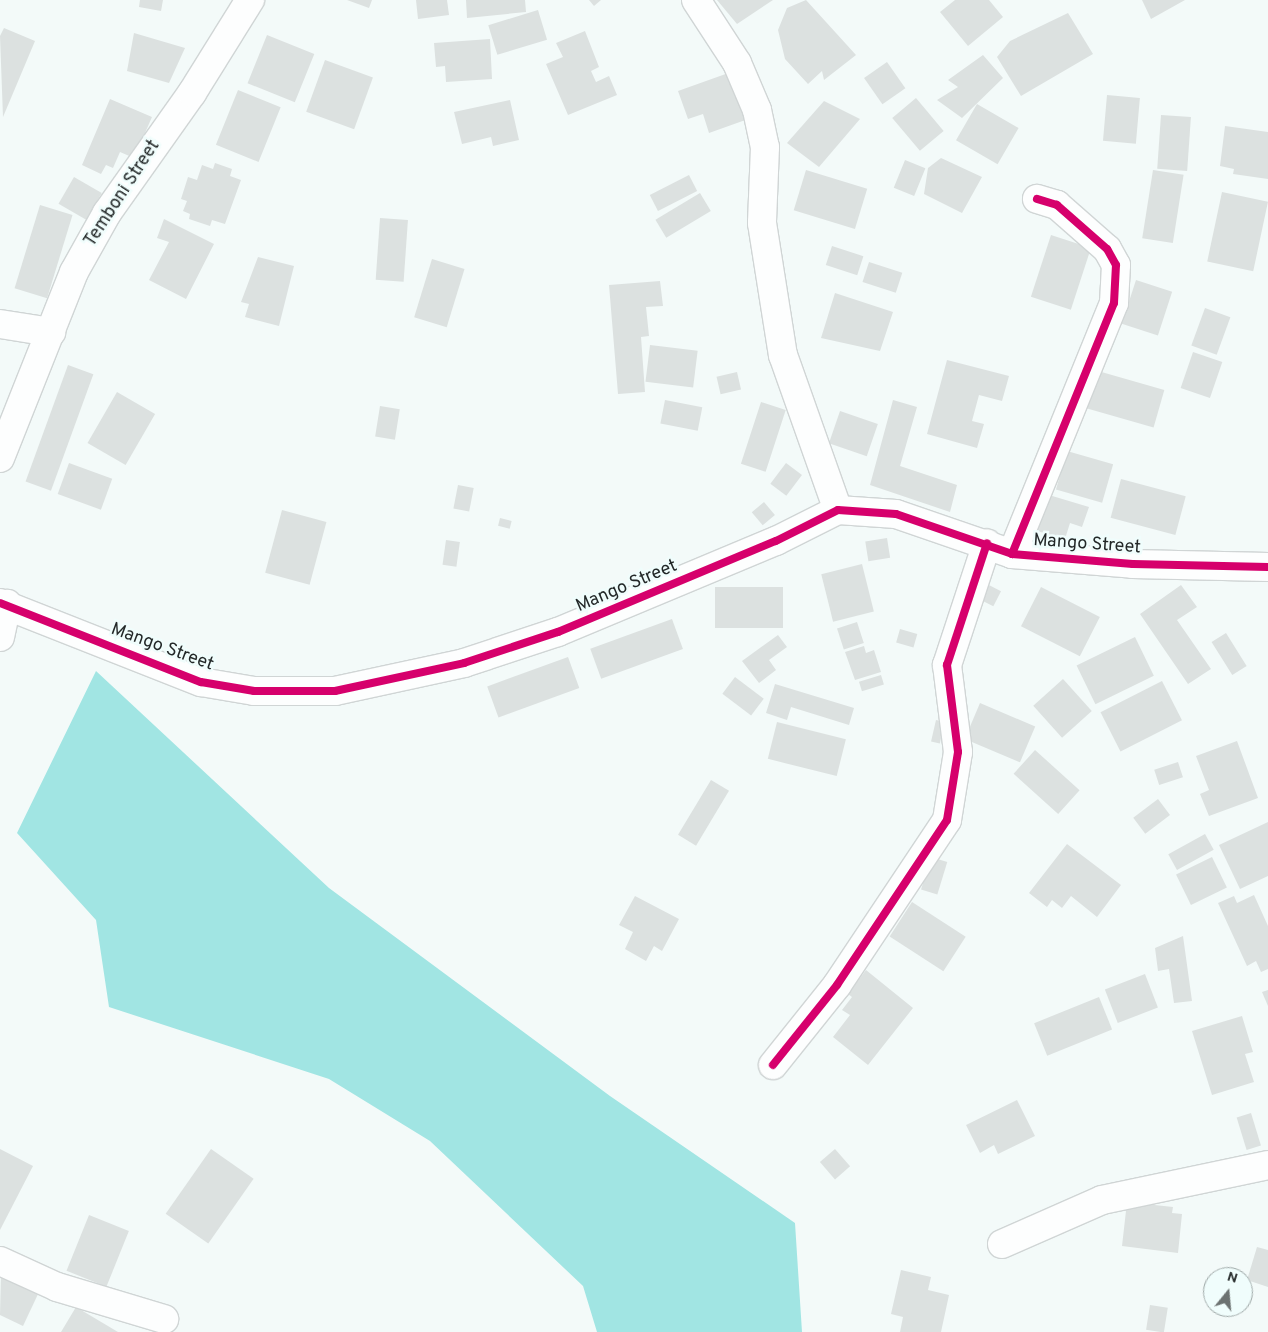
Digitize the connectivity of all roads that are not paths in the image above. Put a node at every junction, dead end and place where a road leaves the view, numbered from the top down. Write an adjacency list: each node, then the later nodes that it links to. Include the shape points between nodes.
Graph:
1 (250, 0): 5 (street, Temboni Street, via 192,93 107,213 74,272)
2 (696, 0): 7 (street, via 737,63 757,110 765,147 762,223 783,355)
3 (1038, 198): 9 (street, via 1057,205 1107,249 1116,265 1114,303)
4 (0, 324): 5 (street)
5 (51, 332): 6 (street, Temboni Street)
6 (0, 458)
7 (838, 510): 8 (street, Mango Street, via 896,514); 11 (street, Mango Street, via 776,541 558,632 464,663 335,691 254,691 201,682)
8 (987, 543): 9 (street, Mango Street); 13 (street, via 947,665 958,752 947,820 837,985)
9 (1012, 554): 10 (street, Mango Street, via 1133,564)
10 (1268, 567)
11 (3, 604): 12 (street)
12 (0, 637)
13 (773, 1065)
14 (1268, 1165): 15 (street, via 1102,1200)
15 (1002, 1244)
16 (0, 1261): 17 (street, via 57,1287)
17 (164, 1319)

